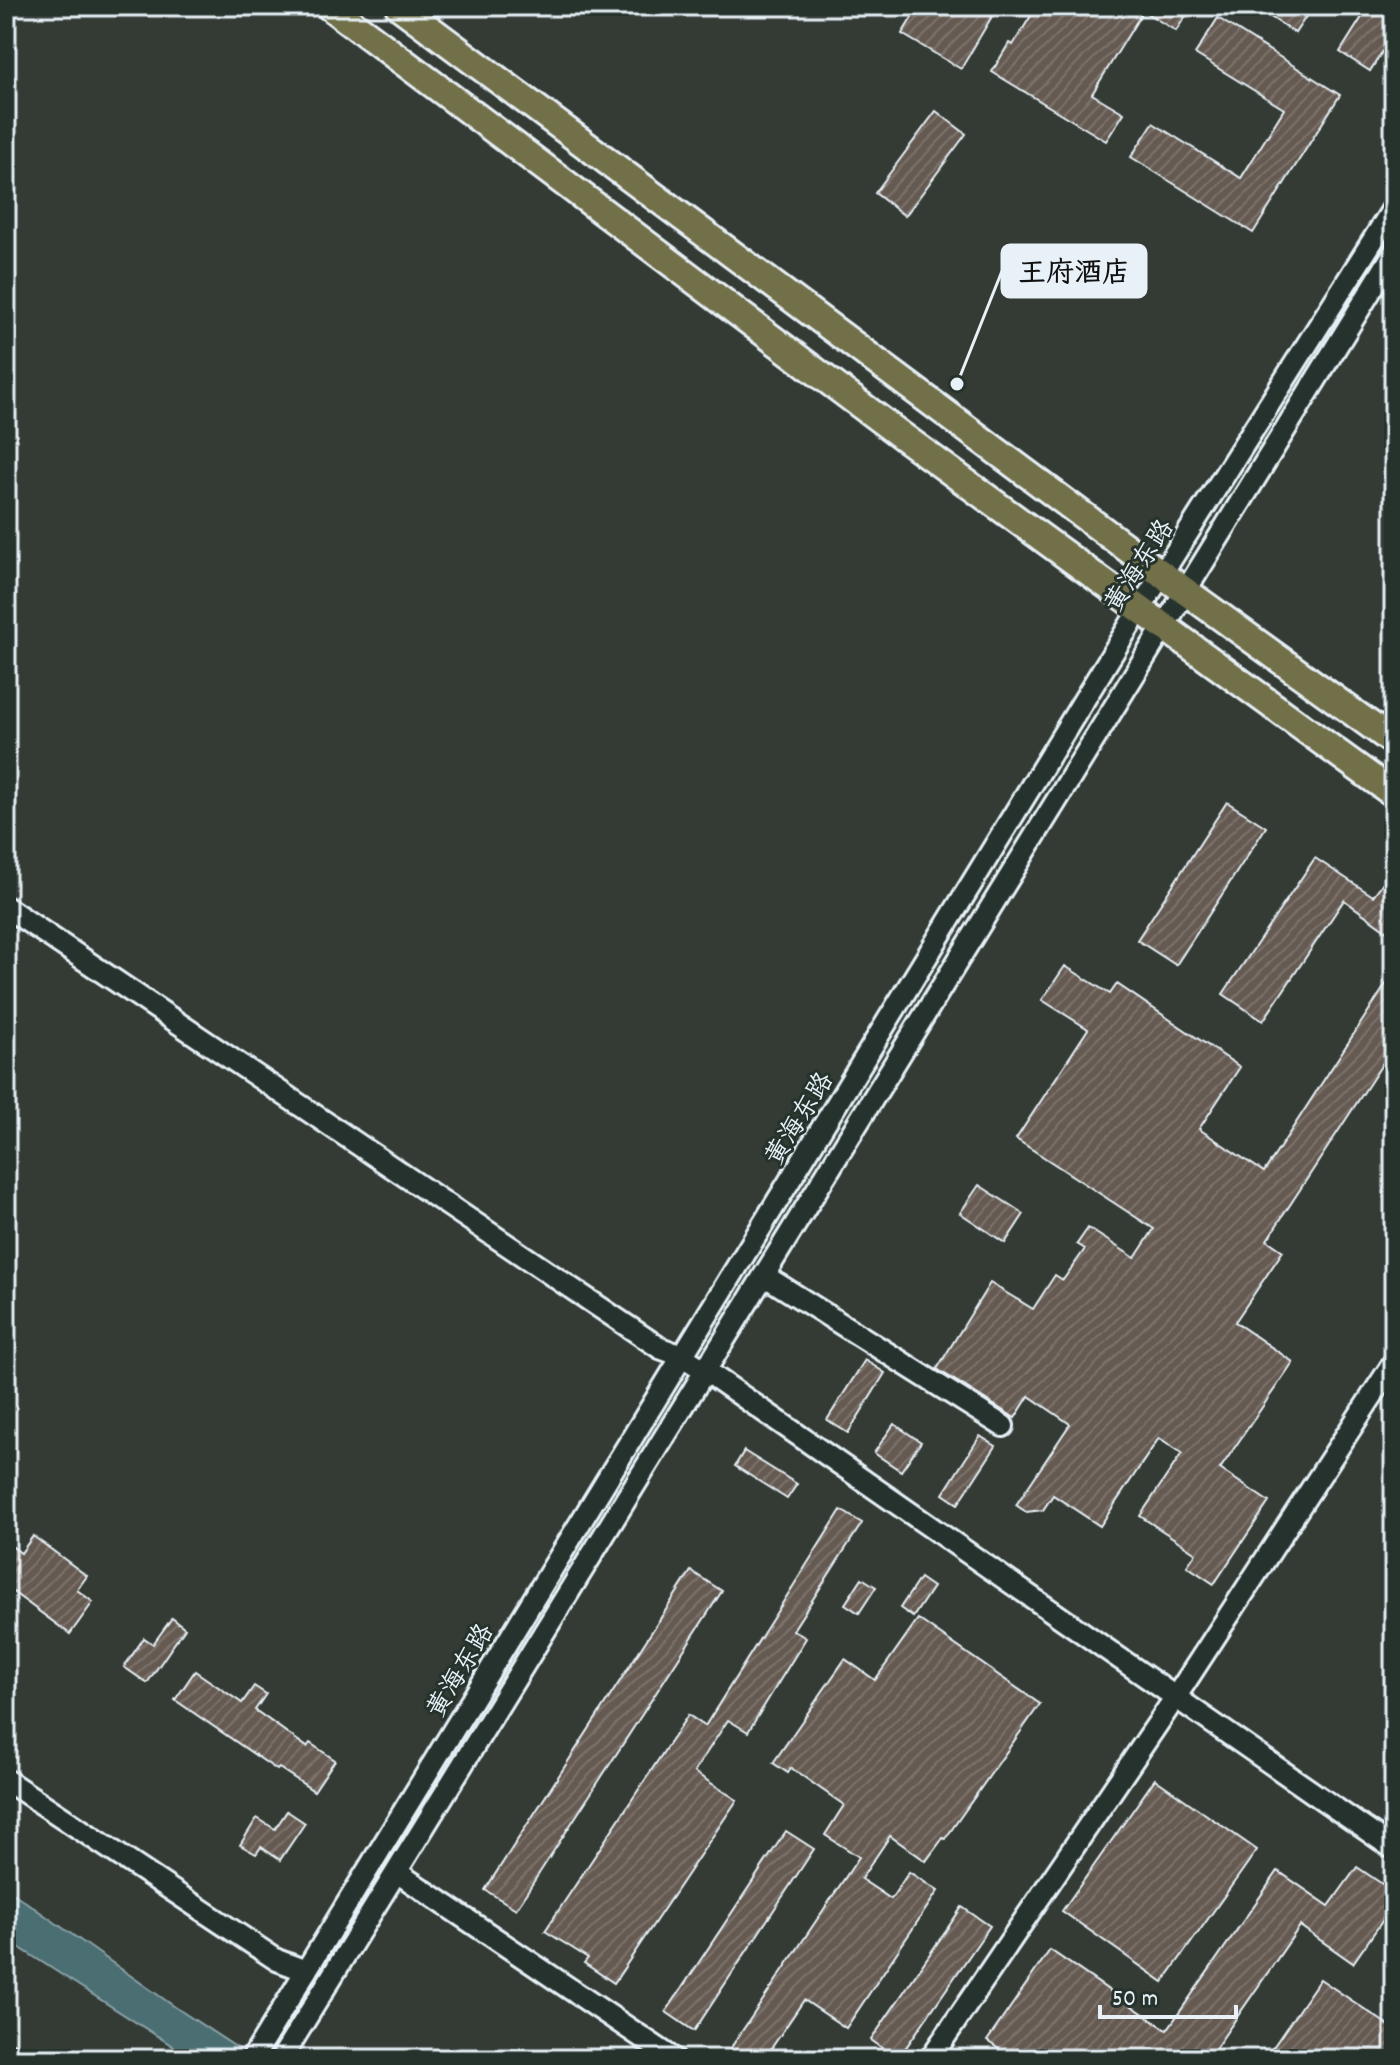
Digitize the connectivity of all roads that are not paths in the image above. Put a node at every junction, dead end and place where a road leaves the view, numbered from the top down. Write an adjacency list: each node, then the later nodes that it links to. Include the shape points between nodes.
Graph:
1 (329, 6): 7 (main road)
2 (399, 6): 5 (main road)
3 (1394, 207): 5 (street, 黄海东路)
4 (1394, 253): 6 (street, 黄海东路)
5 (1163, 575): 6 (main road); 7 (street, 黄海东路)
6 (1186, 591): 8 (street, 黄海东路); 9 (main road)
7 (1139, 610): 8 (main road); 13 (street, 黄海东路)
8 (1163, 627): 10 (main road); 12 (street, 黄海东路)
9 (1394, 742)
10 (1394, 794)
11 (6, 907): 13 (street, via 660,1348)
12 (765, 1276): 15 (street, 黄海东路); 16 (street)
13 (682, 1356): 15 (street); 21 (street, 黄海东路)
14 (1394, 1362): 17 (street)
15 (706, 1371): 17 (street); 20 (street, 黄海东路)
16 (1003, 1426)
17 (1175, 1698): 19 (street); 27 (street)
18 (6, 1780): 21 (street, via 277,1960)
19 (1394, 1849)
20 (398, 1873): 25 (street, 黄海东路); 26 (street)
21 (306, 1971): 22 (street, 黄海东路)
22 (256, 2052)
23 (6, 2053): 24 (street)
24 (17, 2059)
25 (281, 2059)
26 (674, 2059)
27 (930, 2059)

